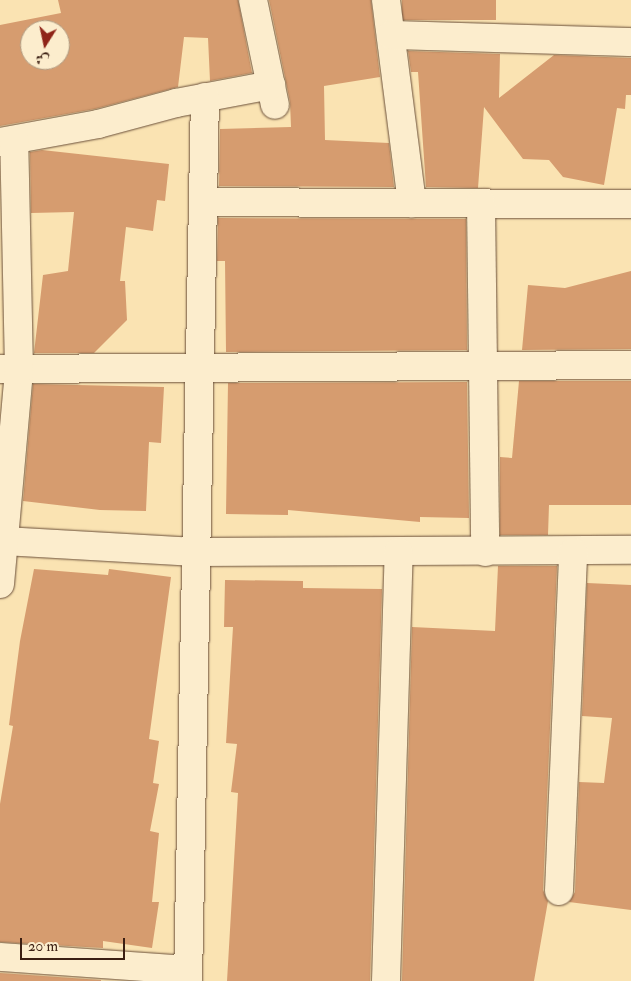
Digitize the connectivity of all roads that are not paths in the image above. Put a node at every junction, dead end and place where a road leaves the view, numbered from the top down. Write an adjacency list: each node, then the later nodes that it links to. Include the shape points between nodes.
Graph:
1 (253, 0): 5 (street, via 273,95)
2 (386, 0): 3 (street)
3 (391, 35): 4 (street); 8 (street)
4 (631, 42)
5 (205, 97): 6 (street, via 98,124); 7 (street)
6 (7, 141): 14 (street)
7 (203, 202): 8 (street); 11 (street)
8 (412, 203): 9 (street)
9 (481, 204): 10 (street); 12 (street)
10 (631, 204)
11 (200, 366): 12 (street); 14 (street); 17 (street)
12 (482, 366): 13 (street); 19 (street)
13 (631, 366)
14 (10, 370): 15 (street)
15 (4, 541): 17 (street); 21 (street)
16 (631, 550): 20 (street)
17 (196, 552): 18 (street); 25 (street)
18 (399, 552): 19 (street); 26 (street)
19 (485, 552): 20 (street)
20 (573, 552): 22 (street)
21 (0, 584)
22 (559, 891)
23 (0, 957): 24 (street)
24 (45, 971): 25 (street)
25 (188, 976)
26 (386, 981)

